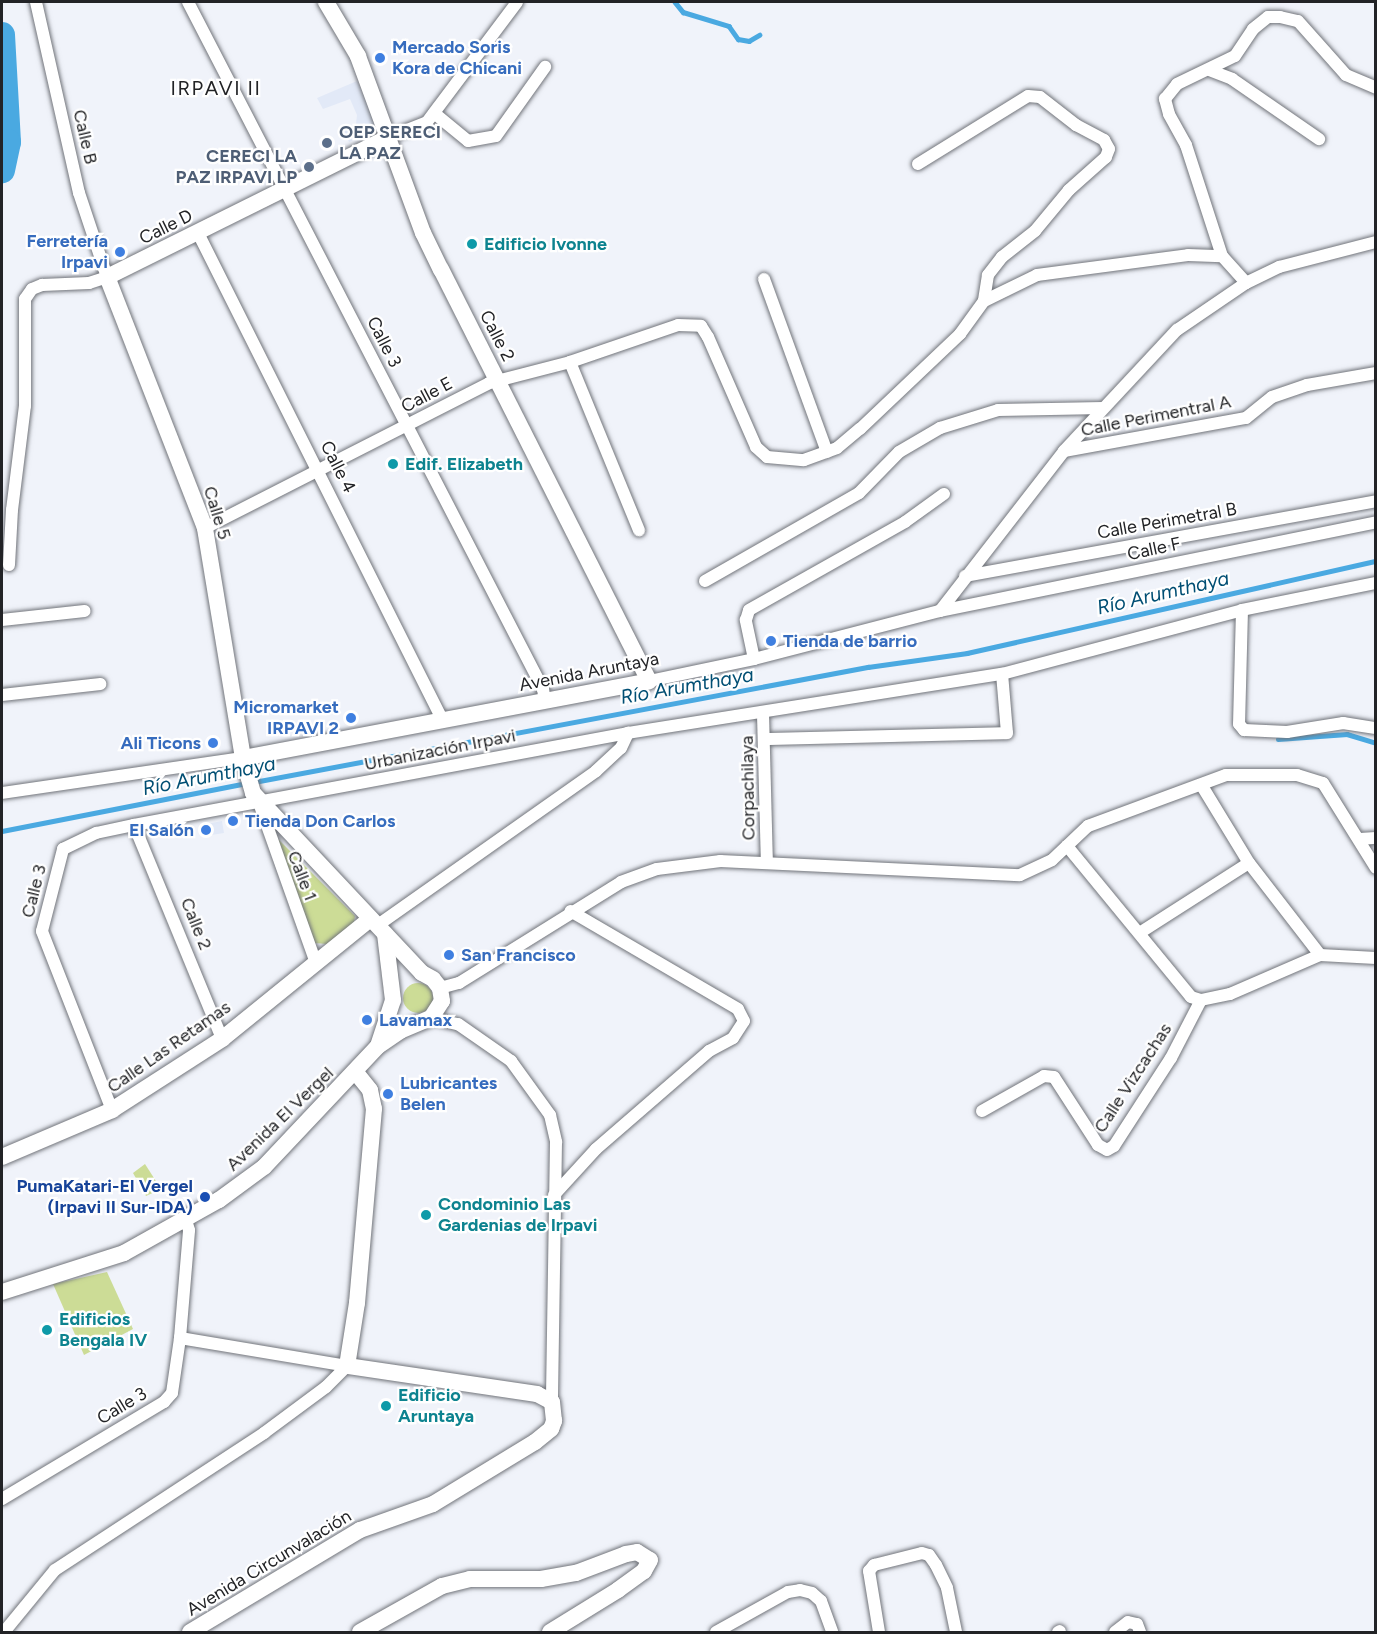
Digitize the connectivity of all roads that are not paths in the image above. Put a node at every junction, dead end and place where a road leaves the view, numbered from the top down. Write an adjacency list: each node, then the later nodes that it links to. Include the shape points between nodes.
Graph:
1 (36, 2): 16 (street, Calle B, via 79,193)
2 (188, 2): 12 (street, Calle 3)
3 (326, 2): 9 (main road, Calle 2, via 358,56)
4 (517, 2): 8 (street, Calle D)
5 (545, 68): 8 (street, via 496,136 468,141)
6 (1209, 70): 7 (street, via 1235,56 1253,29 1268,18 1280,16 1298,21 1346,75); 10 (street, via 1232,79); 15 (street, via 1177,84 1165,99 1206,201)
7 (1376, 88)
8 (434, 113): 9 (street, Calle D, via 427,122)
9 (389, 137): 12 (main road, Calle D); 22 (main road, Calle 2, via 423,232)
10 (1319, 139)
11 (918, 164): 19 (street, via 1028,96 1040,97 1076,125 1104,140 1109,149 1106,157 1069,190 1035,231 1002,257 988,275)
12 (285, 187): 13 (main road, Calle D); 24 (street, Calle 3)
13 (198, 233): 16 (main road, Calle D); 27 (street, Calle 4)
14 (1376, 242): 18 (street, via 1279,267)
15 (1222, 256): 18 (street); 19 (street, via 1188,255 1037,275)
16 (107, 278): 31 (main road, Calle 5); 33 (street, Calle D, via 89,284 42,285 25,298 25,406)
17 (764, 279): 26 (street)
18 (1246, 283): 23 (street, via 1177,330)
19 (984, 301): 26 (street, via 952,342 860,429)
20 (570, 362): 22 (street, Calle E); 26 (street, Calle E, via 678,325 701,326 745,426 767,458 804,460); 32 (street)
21 (1376, 373): 25 (street, Calle Perimentral A, via 1272,397 1246,418)
22 (499, 382): 24 (street, Calle E, via 489,383); 43 (main road, Calle 2)
23 (1102, 408): 25 (street); 35 (street, via 998,410 940,428 899,452 859,492)
24 (407, 426): 27 (street, Calle E); 46 (street, Calle 3, via 543,689)
25 (1064, 451): 34 (street, Calle Perimentral A)
26 (827, 452)
27 (319, 470): 31 (street, Calle E); 48 (street, Calle 4)
28 (944, 494): 41 (street, via 905,522 749,610 746,620)
29 (1376, 501): 34 (street, Calle Perimetral B)
30 (1376, 522): 39 (street, Calle F)
31 (205, 528): 52 (main road, Calle 5)
32 (639, 530)
33 (9, 565)
34 (965, 576): 39 (street, Calle Perimentral A)
35 (705, 581)
36 (1376, 583): 37 (street, Urbanización Irpavi)
37 (1242, 610): 42 (street, Urbanización Irpavi); 49 (street, via 1239,724 1244,730 1287,732 1343,723)
38 (85, 611): 40 (street)
39 (940, 612): 41 (street, Avenida Aruntaya)
40 (2, 620)
41 (754, 659): 43 (street, Avenida Aruntaya)
42 (1002, 674): 47 (street, Urbanización Irpavi); 51 (street, via 1007,733)
43 (649, 681): 46 (main road, Avenida Aruntaya)
44 (99, 684): 45 (street)
45 (2, 696)
46 (545, 701): 48 (main road, Avenida Aruntaya)
47 (763, 714): 50 (street, Urbanización Irpavi, via 680,722); 51 (street, Corpachilaya)
48 (442, 719): 52 (main road, Avenida Aruntaya)
49 (1376, 728)
50 (628, 733): 55 (street, Urbanización Irpavi); 65 (street, via 621,748 596,771)
51 (765, 739): 61 (street, Corpachilaya)
52 (244, 765): 54 (street); 55 (main road)
53 (1202, 786): 58 (street, via 1226,775 1296,775 1323,783); 59 (street, via 1113,814 1088,826); 62 (street)
54 (2, 793)
55 (256, 798): 56 (street, Urbanización Irpavi); 65 (main road); 69 (street, Calle 1)
56 (134, 825): 60 (street, Urbanización Irpavi, via 96,833); 75 (street, Calle 2)
57 (1376, 838): 58 (street)
58 (1360, 839): 63 (street)
59 (1067, 846): 61 (street, via 1052,860 1020,875); 66 (street)
60 (63, 849): 78 (street, Calle 3, via 42,931)
61 (767, 862): 64 (street, via 684,863 657,869 621,882)
62 (1249, 862): 66 (street); 67 (street)
63 (1376, 868)
64 (570, 911): 71 (street, via 459,983); 81 (street, via 738,1010 744,1021 732,1038 709,1052 596,1149)
65 (378, 926): 69 (main road, Calle Las Retamas); 70 (main road); 72 (main road)
66 (1141, 932): 73 (street, via 1183,990)
67 (1320, 955): 68 (street); 73 (street, via 1230,994)
68 (1376, 958)
69 (315, 960): 75 (main road, Calle Las Retamas)
70 (422, 974): 71 (main road); 72 (main road, via 405,977)
71 (440, 988): 74 (main road, via 442,1001)
72 (393, 995): 74 (main road, via 406,1018); 76 (main road)
73 (1201, 1000): 79 (street, Calle Vizcachas, via 1171,1058 1114,1146 1107,1150 1098,1145 1054,1077 1044,1076)
74 (425, 1020): 76 (main road); 81 (street, Avenida Circunvalación, via 458,1024 511,1061 550,1115 556,1142)
75 (222, 1039): 78 (main road, Calle Las Retamas)
76 (378, 1046): 77 (main road, Avenida El Vergel)
77 (356, 1073): 82 (main road, Avenida El Vergel, via 264,1167); 85 (main road, via 370,1090 374,1109 357,1303)
78 (112, 1110): 80 (main road, Calle Las Retamas)
79 (982, 1111)
80 (2, 1157)
81 (554, 1194): 86 (street, Avenida Circunvalación)
82 (186, 1220): 83 (main road, Avenida El Vergel, via 124,1253); 84 (street, Calle 3, via 189,1230)
83 (2, 1292)
84 (180, 1338): 85 (street); 87 (street, Calle 3, via 175,1381 164,1402)
85 (346, 1366): 86 (main road, via 537,1394); 88 (street, via 283,1420 56,1570)
86 (552, 1402): 89 (main road, Avenida Circunvalación, via 555,1413 551,1430 535,1442 433,1504 360,1530)
87 (2, 1499)
88 (4, 1632)
89 (190, 1632)
90 (360, 1632): 91 (main road, via 442,1586 470,1579 541,1579 576,1573 637,1552 650,1560 644,1571 618,1590)
91 (550, 1632)
92 (716, 1632): 93 (street, via 789,1592 800,1590 820,1600)
93 (832, 1632)
94 (879, 1632): 95 (street, via 869,1571 874,1565 922,1553 936,1564 947,1588)
95 (956, 1632)
96 (1115, 1632): 97 (street, via 1128,1622 1137,1624)
97 (1140, 1632)

